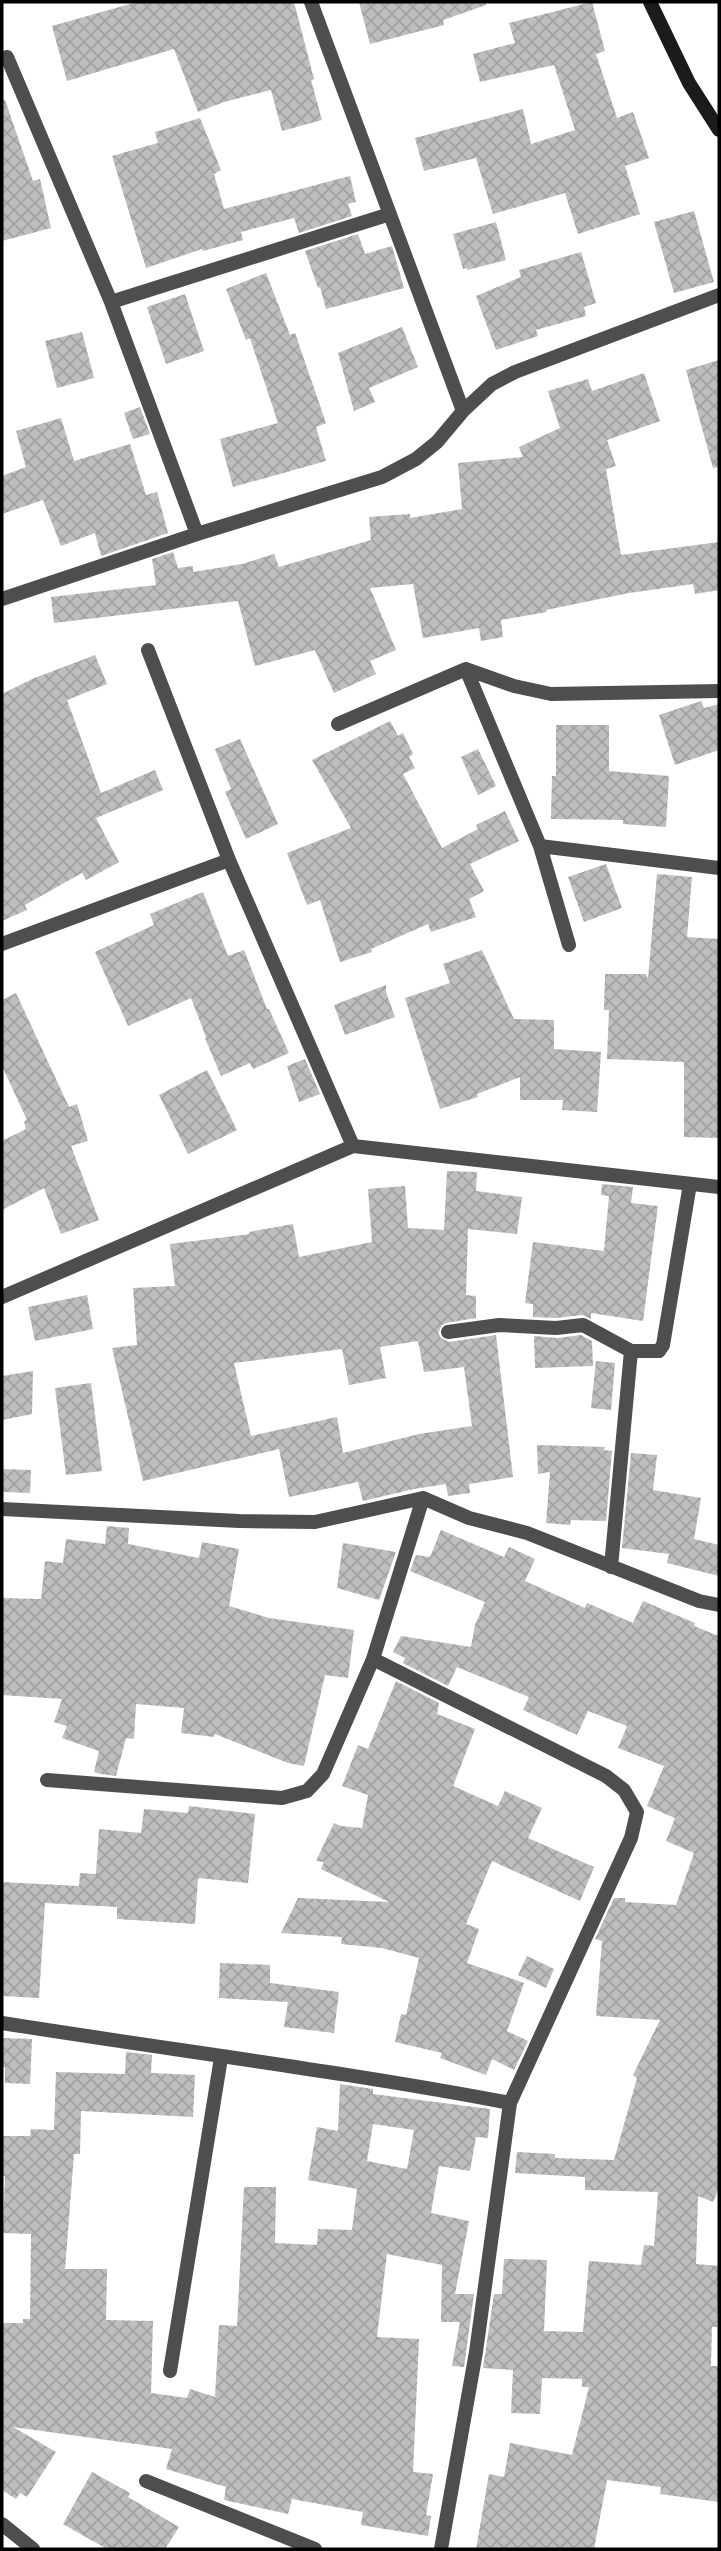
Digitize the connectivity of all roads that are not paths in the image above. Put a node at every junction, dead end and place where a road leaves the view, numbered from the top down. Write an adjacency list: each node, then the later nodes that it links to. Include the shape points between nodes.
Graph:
1 (311, 2): 5 (street)
2 (650, 2): 4 (main road, via 689,83)
3 (7, 57): 7 (street)
4 (719, 130)
5 (390, 214): 7 (street); 8 (street)
6 (719, 295): 8 (street, via 515,372 492,384)
7 (111, 302): 9 (street)
8 (463, 411): 9 (street, via 437,442 382,477)
9 (197, 534): 10 (street)
10 (2, 599)
11 (148, 650): 16 (street)
12 (466, 668): 13 (street, via 551,694); 14 (street); 15 (street)
13 (719, 691)
14 (338, 724)
15 (540, 846): 17 (street); 19 (street)
16 (229, 860): 18 (street); 20 (street)
17 (719, 868)
18 (2, 944)
19 (569, 945)
20 (353, 1146): 21 (street); 23 (street)
21 (690, 1184): 22 (street); 25 (street, via 663,1345 652,1353)
22 (719, 1187)
23 (2, 1297)
24 (448, 1332): 25 (street, via 499,1325 583,1325)
25 (631, 1351): 28 (street)
26 (423, 1498): 27 (street, via 315,1522); 28 (street); 30 (street)
27 (2, 1509)
28 (611, 1567): 29 (street)
29 (719, 1605)
30 (373, 1659): 31 (street, via 323,1774 307,1791 282,1798); 34 (street, via 607,1776 624,1790 637,1812 632,1838)
31 (47, 1780)
32 (2, 2024): 33 (street)
33 (221, 2058): 34 (street, via 388,2080); 35 (street)
34 (510, 2103): 40 (street, via 476,2353)
35 (170, 2371)
36 (146, 2481): 39 (street)
37 (2, 2524): 38 (street)
38 (33, 2549)
39 (315, 2549)
40 (441, 2549)

